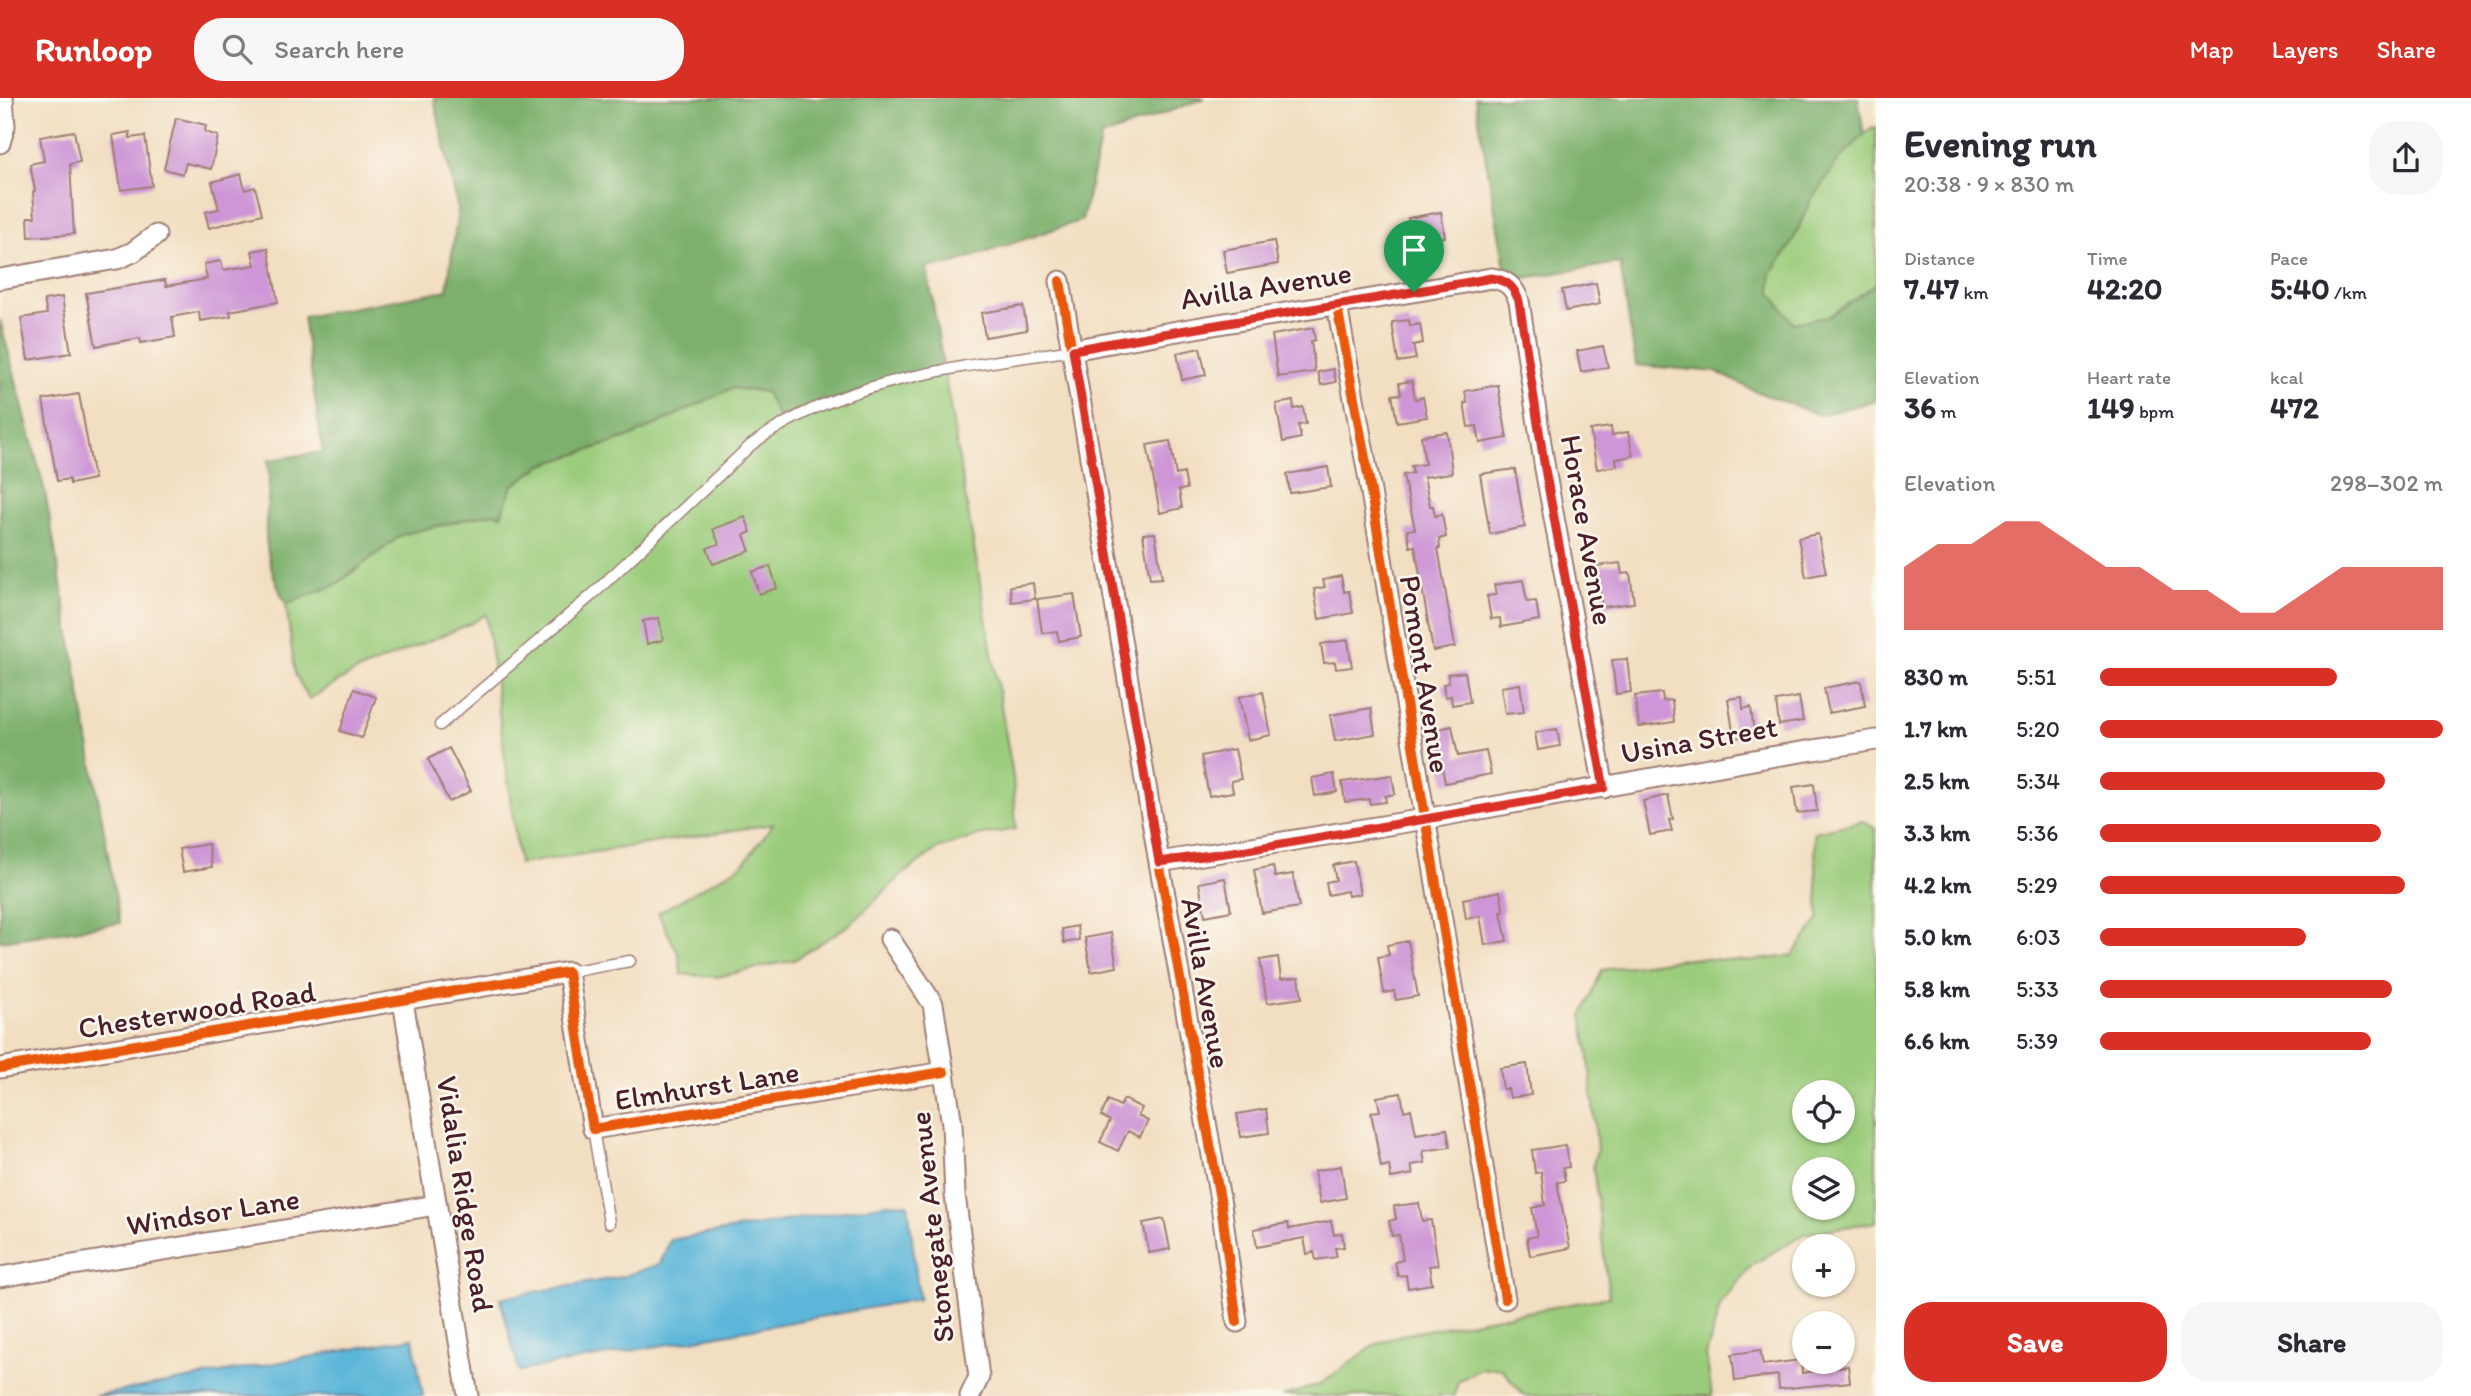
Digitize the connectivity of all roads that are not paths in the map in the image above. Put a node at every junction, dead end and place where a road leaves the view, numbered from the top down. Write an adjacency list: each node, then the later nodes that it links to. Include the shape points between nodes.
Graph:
1 (3, 98): 2 (street, via 5,126)
2 (0, 143)
3 (156, 235): 4 (street, via 117,259)
4 (0, 279)
5 (1060, 281): 8 (street, Avilla Avenue)
6 (1510, 284): 7 (street, Avilla Avenue, via 1491,278); 11 (street, Horace Avenue, via 1519,301)
7 (1337, 306): 8 (street, Avilla Avenue); 12 (street, Pomont Avenue)
8 (1073, 350): 9 (lane, via 893,381 808,409 778,425 592,595); 13 (street, Avilla Avenue)
9 (440, 725)
10 (1876, 740): 11 (street, Usina Street)
11 (1604, 788): 12 (street, Usina Street)
12 (1424, 820): 13 (street, Usina Street); 24 (street, Pomont Avenue)
13 (1159, 862): 25 (street, Avilla Avenue, via 1221,1205)
14 (890, 939): 19 (street, Stonegate Avenue, via 933,1004)
15 (630, 961): 16 (lane)
16 (568, 972): 17 (street); 20 (street, Elmhurst Lane)
17 (402, 1001): 18 (street, Chesterwood Road); 21 (street, Vidalia Ridge Road)
18 (0, 1068)
19 (944, 1072): 20 (street, Elmhurst Lane); 27 (street, Stonegate Avenue, via 979,1377)
20 (593, 1129): 22 (lane)
21 (436, 1205): 23 (street, Windsor Lane); 26 (street, Vidalia Ridge Road)
22 (609, 1223)
23 (0, 1277)
24 (1505, 1299)
25 (1237, 1322)
26 (468, 1396)
27 (970, 1396)

